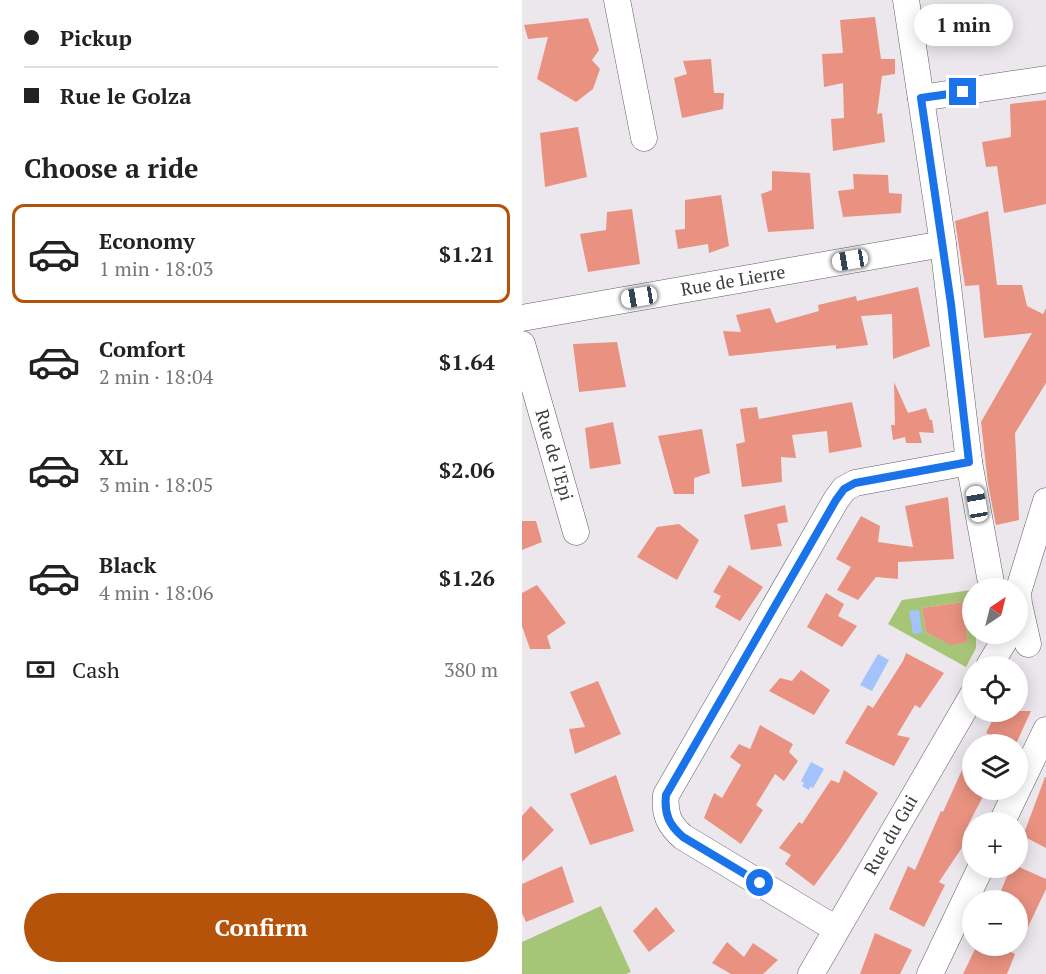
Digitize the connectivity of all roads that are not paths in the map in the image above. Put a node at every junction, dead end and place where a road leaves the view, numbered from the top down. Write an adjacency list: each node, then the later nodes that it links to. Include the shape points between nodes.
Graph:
1 (618, 0): 5 (street)
2 (906, 0): 4 (street)
3 (1046, 79): 4 (street)
4 (921, 98): 6 (street)
5 (644, 138)
6 (943, 244): 7 (street, Rue de Lierre); 9 (street)
7 (522, 318)
8 (522, 344): 11 (street, Rue de l'Epi)
9 (969, 462): 12 (street); 20 (street, via 855,483 844,489 666,795 668,819 683,837)
10 (1046, 501): 13 (street)
11 (576, 532)
12 (990, 578)
13 (1022, 578)
14 (1020, 644): 15 (street)
15 (1003, 656)
16 (962, 713): 20 (street, Rue du Gui)
17 (1046, 730): 18 (street)
18 (1007, 812)
19 (976, 878): 22 (street)
20 (836, 929): 21 (street, Rue du Gui)
21 (811, 974)
22 (930, 974)

